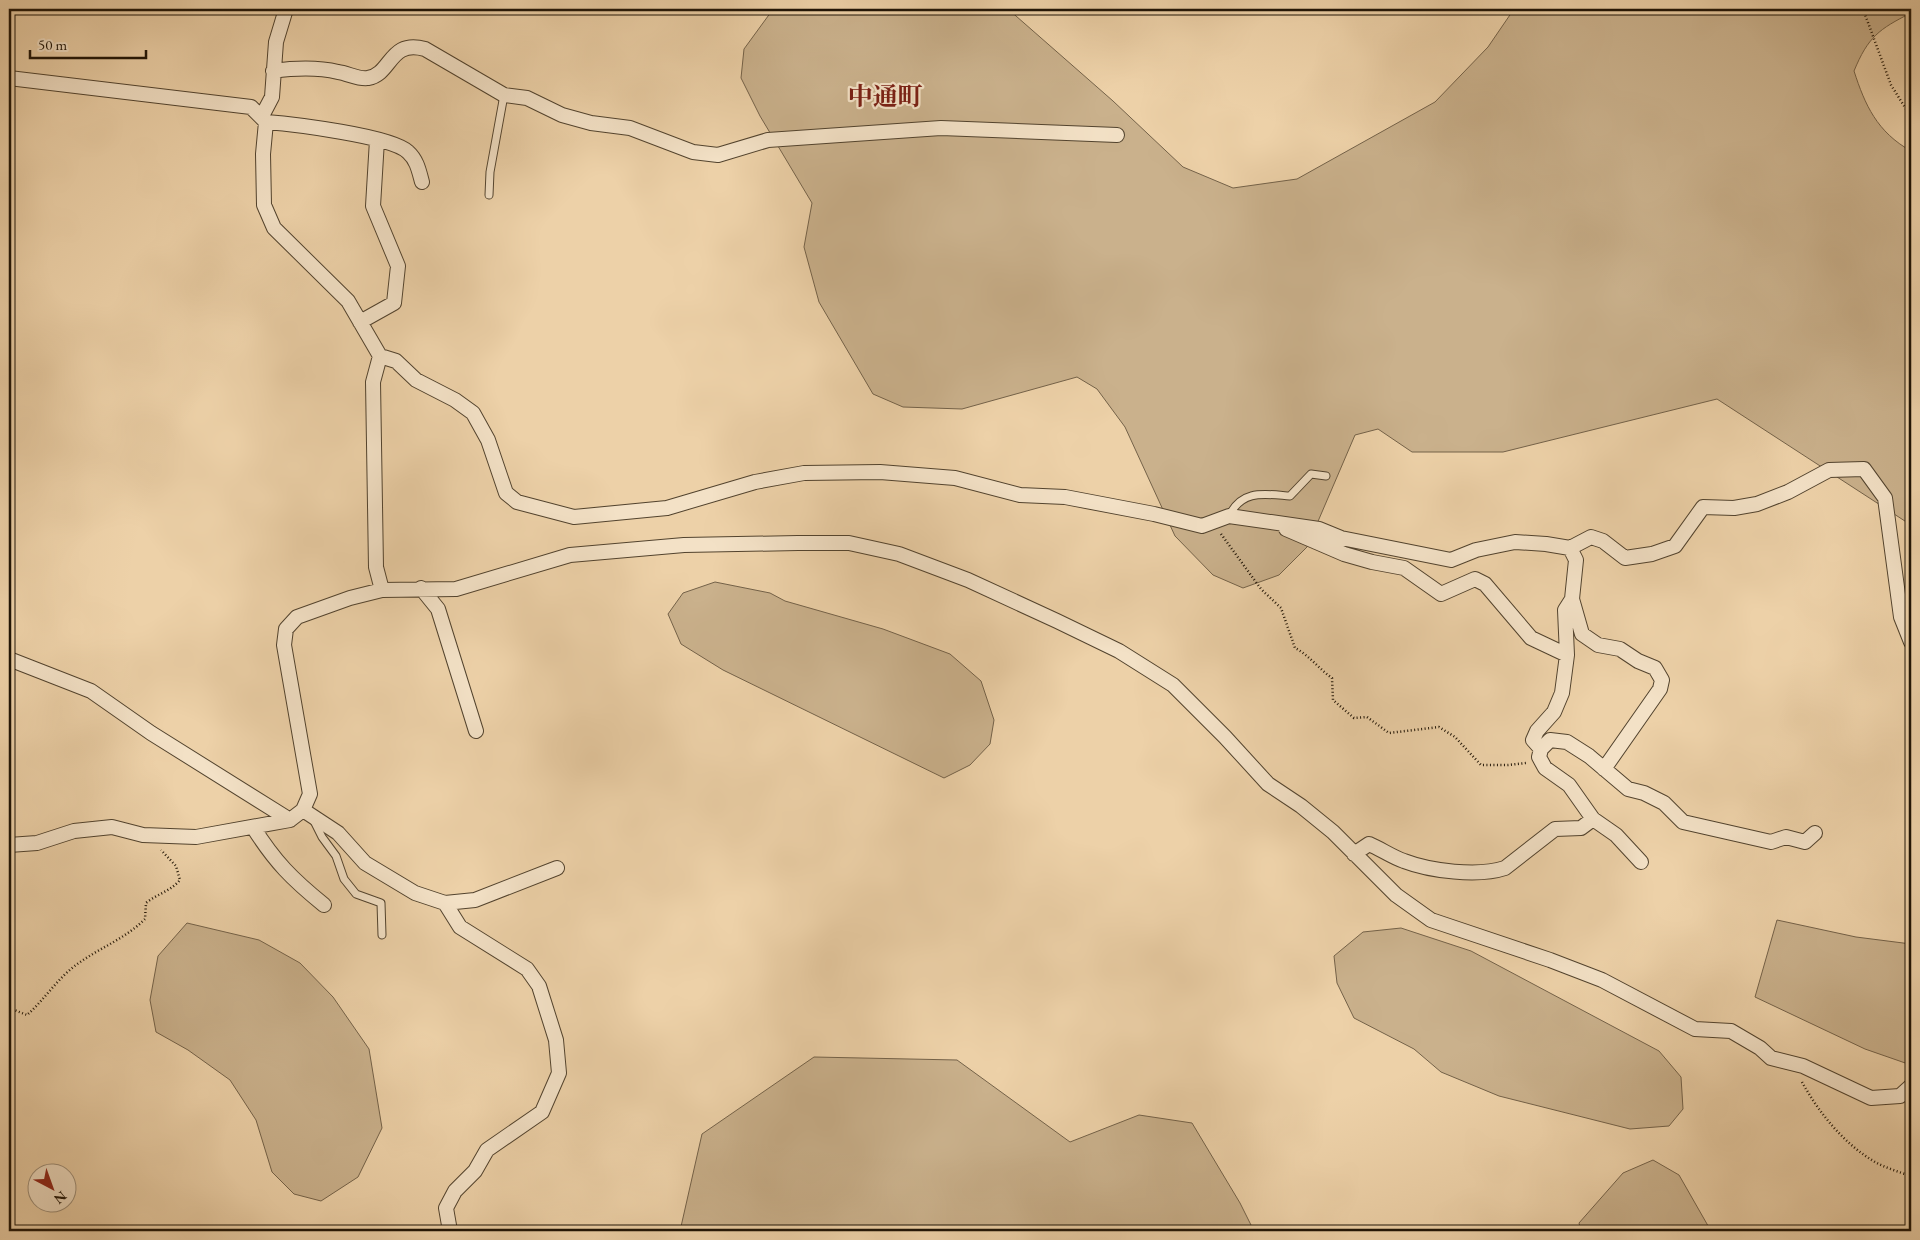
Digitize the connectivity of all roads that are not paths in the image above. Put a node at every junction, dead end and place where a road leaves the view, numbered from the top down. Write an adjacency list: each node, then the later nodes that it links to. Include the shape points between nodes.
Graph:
1 (286, 9): 2 (street, via 276,42)
2 (274, 71): 4 (street, via 295,68 337,71 367,79 375,76 400,50 413,46 425,49); 5 (street, via 272,97)
3 (9, 78): 5 (street, via 251,107)
4 (504, 95): 6 (street, via 527,98 562,115 591,123 630,128 693,152 718,155 768,140 940,128); 9 (lane)
5 (264, 119): 7 (street); 10 (street, via 264,205 274,228 348,301)
6 (1117, 135)
7 (377, 140): 8 (street, via 407,150 416,161); 10 (street, via 372,206 398,266 397,282 394,302)
8 (422, 182)
9 (488, 195)
10 (360, 322): 11 (street)
11 (380, 356): 13 (street, via 396,361 416,380 473,413 488,440 506,494 518,502 574,517 667,508 756,482 804,473 880,472 955,478 1020,495 1065,497 1202,526); 17 (street, via 373,382 376,567)
12 (1326, 476): 13 (lane, via 1310,474 1290,496 1250,496 1235,504)
13 (1230, 516): 14 (street)
14 (1276, 523): 15 (street, via 1451,560 1476,550 1515,542); 20 (street, via 1344,554 1404,568 1441,594 1475,580 1485,584 1532,638)
15 (1570, 548): 18 (street, via 1576,560); 19 (street, via 1591,537 1626,558 1652,554 1675,546 1702,507 1734,508 1757,504 1788,492 1828,470 1864,469 1886,498 1901,617)
16 (421, 588): 17 (street); 22 (street, via 438,609); 31 (street, via 456,589 570,556 684,546 849,543 899,554 968,580 1119,650 1173,685 1268,784 1301,806)
17 (382, 590): 25 (street, via 297,617 286,629 284,644 310,794)
18 (1572, 599): 20 (street, via 1565,610); 24 (street, via 1582,634 1598,646 1620,649 1655,668 1662,680 1660,689)
19 (1911, 642)
20 (1567, 655): 23 (street, via 1554,712 1533,740)
21 (9, 660): 27 (street, via 91,691 151,733)
22 (476, 731)
23 (1541, 754): 24 (street, via 1550,740 1567,742); 26 (street, via 1545,768 1569,785)
24 (1604, 769): 29 (street, via 1628,789 1664,803 1683,822 1771,842 1786,837 1805,842)
25 (307, 813): 27 (street); 34 (street, via 338,832 365,862 415,893); 36 (lane, via 336,856 344,880 356,894 381,902)
26 (1593, 819): 31 (street, via 1581,828 1555,829 1505,868 1497,870 1475,872 1425,868 1369,844); 32 (street, via 1616,836)
27 (290, 820): 28 (street)
28 (253, 827): 30 (street, via 196,837 148,835 112,827 74,831 37,843); 35 (street, via 272,857 291,878)
29 (1815, 833)
30 (9, 845)
31 (1354, 854): 37 (street, via 1396,895 1431,920 1602,980 1695,1029 1731,1031 1772,1058 1804,1066 1870,1098 1900,1096)
32 (1641, 862)
33 (557, 868): 34 (street, via 475,900)
34 (445, 904): 38 (street, via 460,927 527,969 539,986 556,1040 559,1073 542,1112 487,1150 475,1171 456,1191 446,1208)
35 (324, 905)
36 (382, 935)
37 (1911, 1086)
38 (450, 1231)

